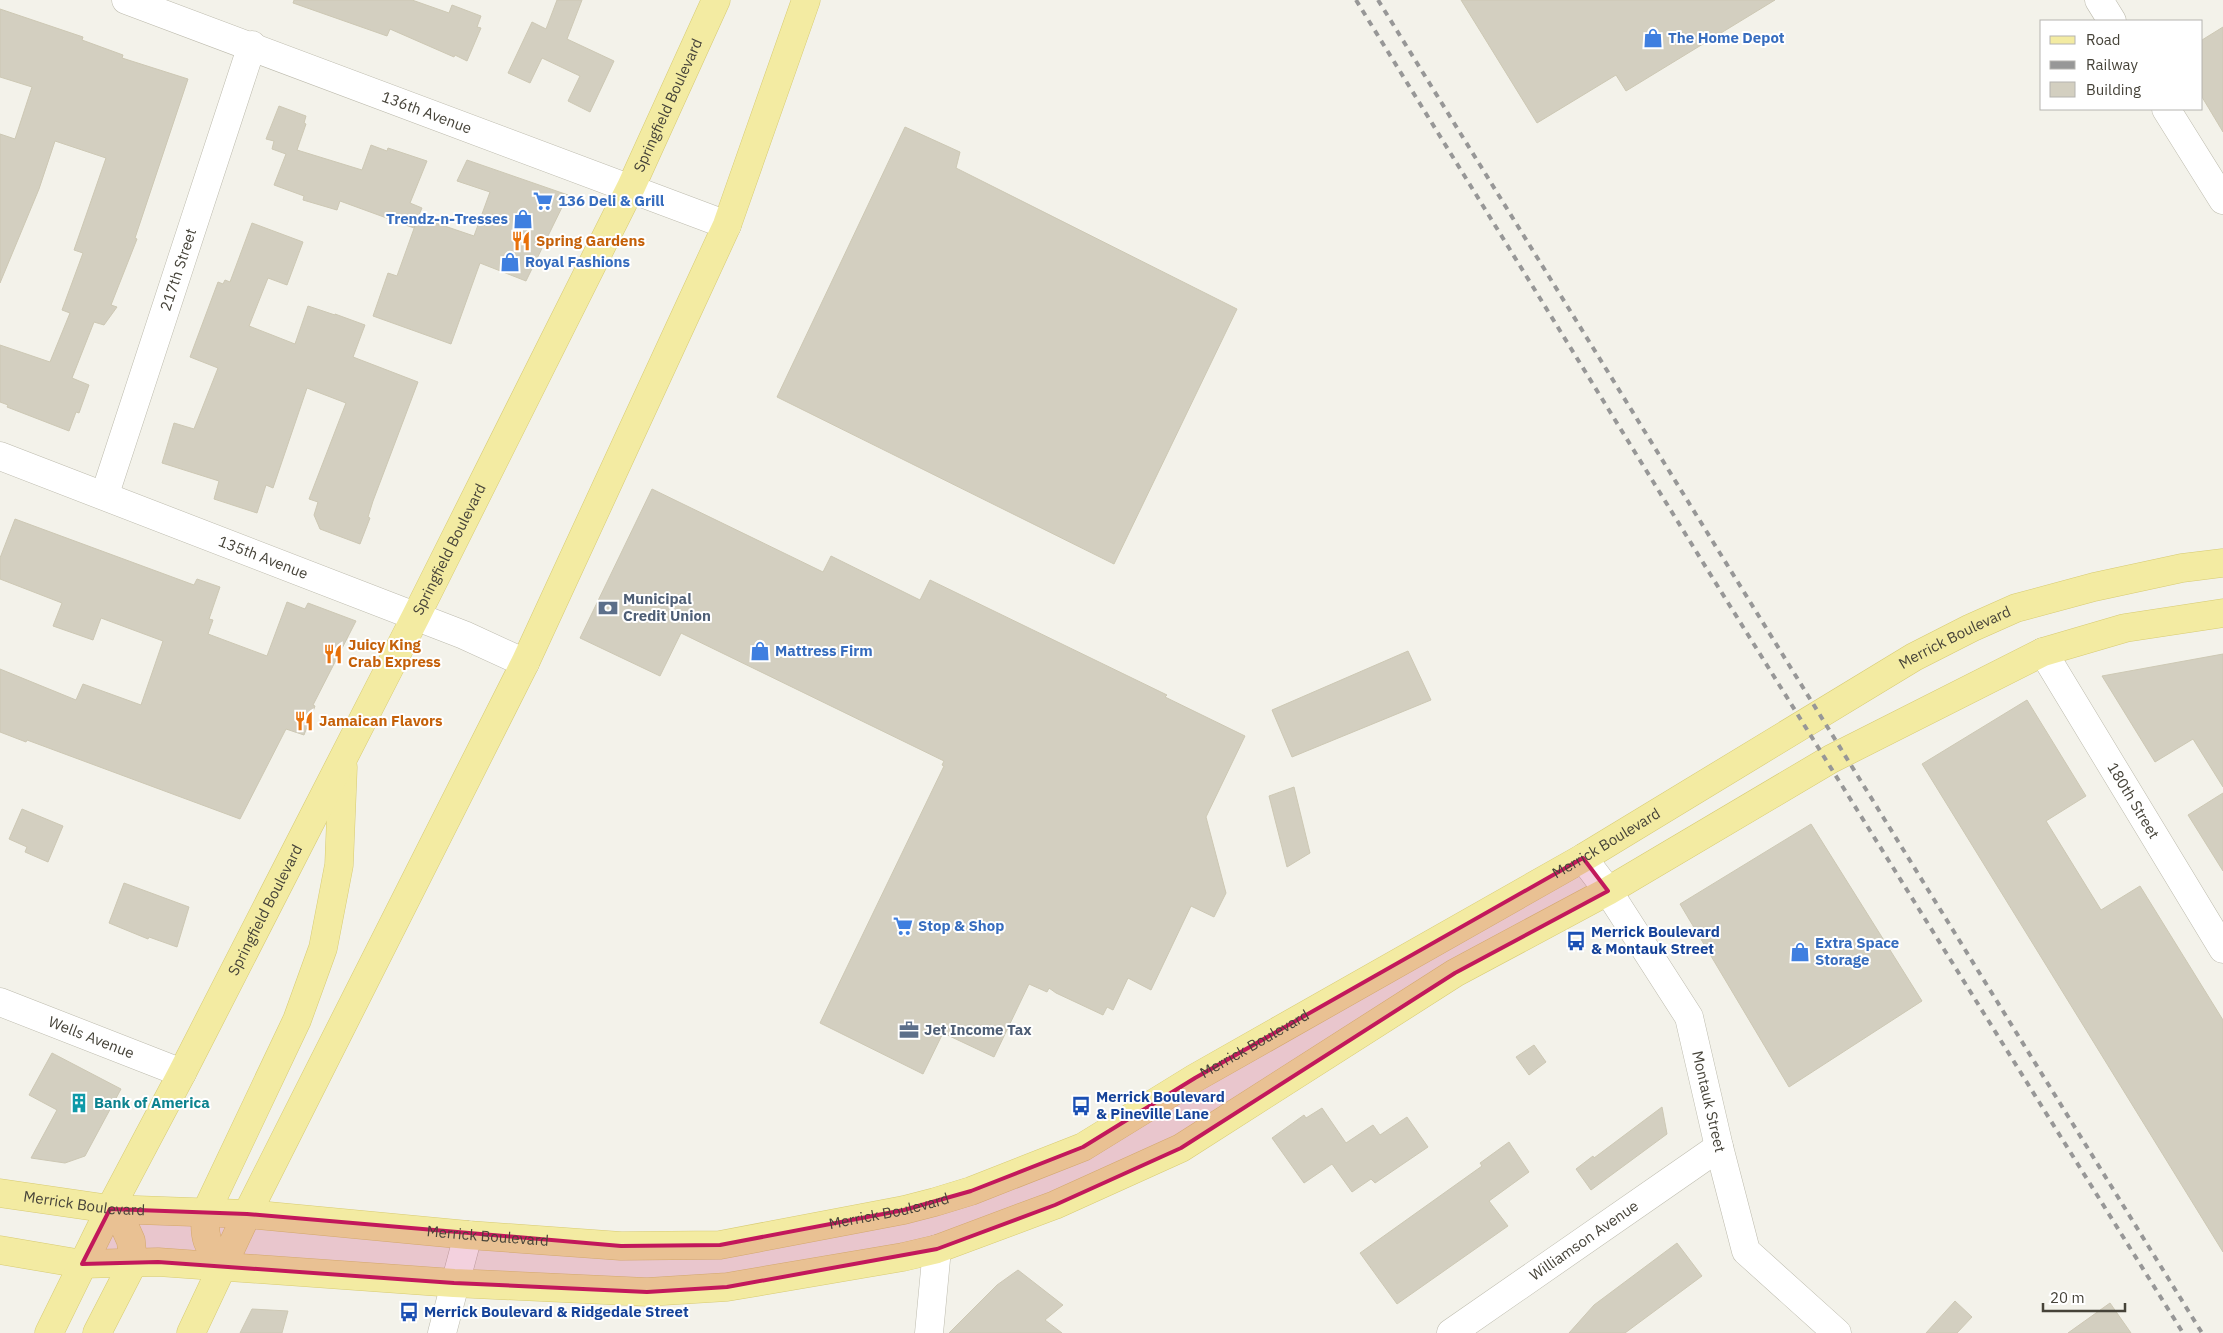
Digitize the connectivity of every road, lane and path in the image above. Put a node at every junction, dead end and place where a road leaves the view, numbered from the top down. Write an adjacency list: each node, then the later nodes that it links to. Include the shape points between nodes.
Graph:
1 (126, 0): 6 (street, 136th Avenue)
2 (716, 0): 9 (main road, Springfield Boulevard)
3 (806, 0): 11 (main road)
4 (2099, 0): 5 (street)
5 (2111, 20)
6 (252, 45): 9 (street, 136th Avenue); 13 (street, 217th Street)
7 (2167, 110): 8 (street)
8 (2215, 170): 10 (street)
9 (631, 188): 11 (street, 136th Avenue); 16 (main road, Springfield Boulevard)
10 (2223, 200)
11 (727, 225): 18 (main road)
12 (0, 456): 13 (street, 135th Avenue)
13 (104, 494): 16 (street, 135th Avenue)
14 (2223, 563): 20 (main road, Merrick Boulevard, via 2182,568 2094,587 2016,608 1970,628 1914,657)
15 (2223, 613): 17 (main road, via 2125,628)
16 (416, 616): 18 (street, 135th Avenue); 19 (main road, Springfield Boulevard)
17 (2043, 652): 21 (main road, via 1832,759); 22 (street, 180th Street)
18 (525, 663): 29 (main road)
19 (344, 758): 24 (main road, Springfield Boulevard); 28 (main road, via 340,865 323,948 297,1020)
20 (1583, 858): 21 (street, Montauk Street); 30 (main road, Merrick Boulevard, via 1195,1078 1083,1147 971,1191 904,1210 720,1245 621,1246)
21 (1608, 891): 25 (street, Montauk Street, via 1688,1017); 31 (main road, via 1455,973 1181,1148 1055,1205)
22 (2223, 949)
23 (0, 1002): 24 (street, Wells Avenue)
24 (182, 1073): 27 (main road, Springfield Boulevard)
25 (1719, 1147): 42 (street, Williamson Avenue); 43 (street, Montauk Street, via 1746,1251)
26 (0, 1193): 27 (main road, Merrick Boulevard)
27 (110, 1209): 28 (main road, Merrick Boulevard); 33 (main road, via 123,1223 131,1241); 34 (main road, Springfield Boulevard)
28 (206, 1212): 29 (main road, Merrick Boulevard); 35 (main road, via 206,1242)
29 (247, 1214): 30 (main road, Merrick Boulevard); 35 (main road)
30 (468, 1236): 36 (street)
31 (936, 1249): 36 (main road, via 726,1287 647,1292); 41 (street)
32 (0, 1250): 34 (main road)
33 (133, 1263): 34 (main road); 35 (main road); 38 (main road)
34 (82, 1264): 37 (main road, Springfield Boulevard)
35 (224, 1266): 36 (main road); 39 (main road)
36 (454, 1284): 40 (street)
37 (49, 1333)
38 (97, 1333)
39 (191, 1333)
40 (442, 1333)
41 (929, 1333)
42 (1451, 1333)
43 (1837, 1333)

